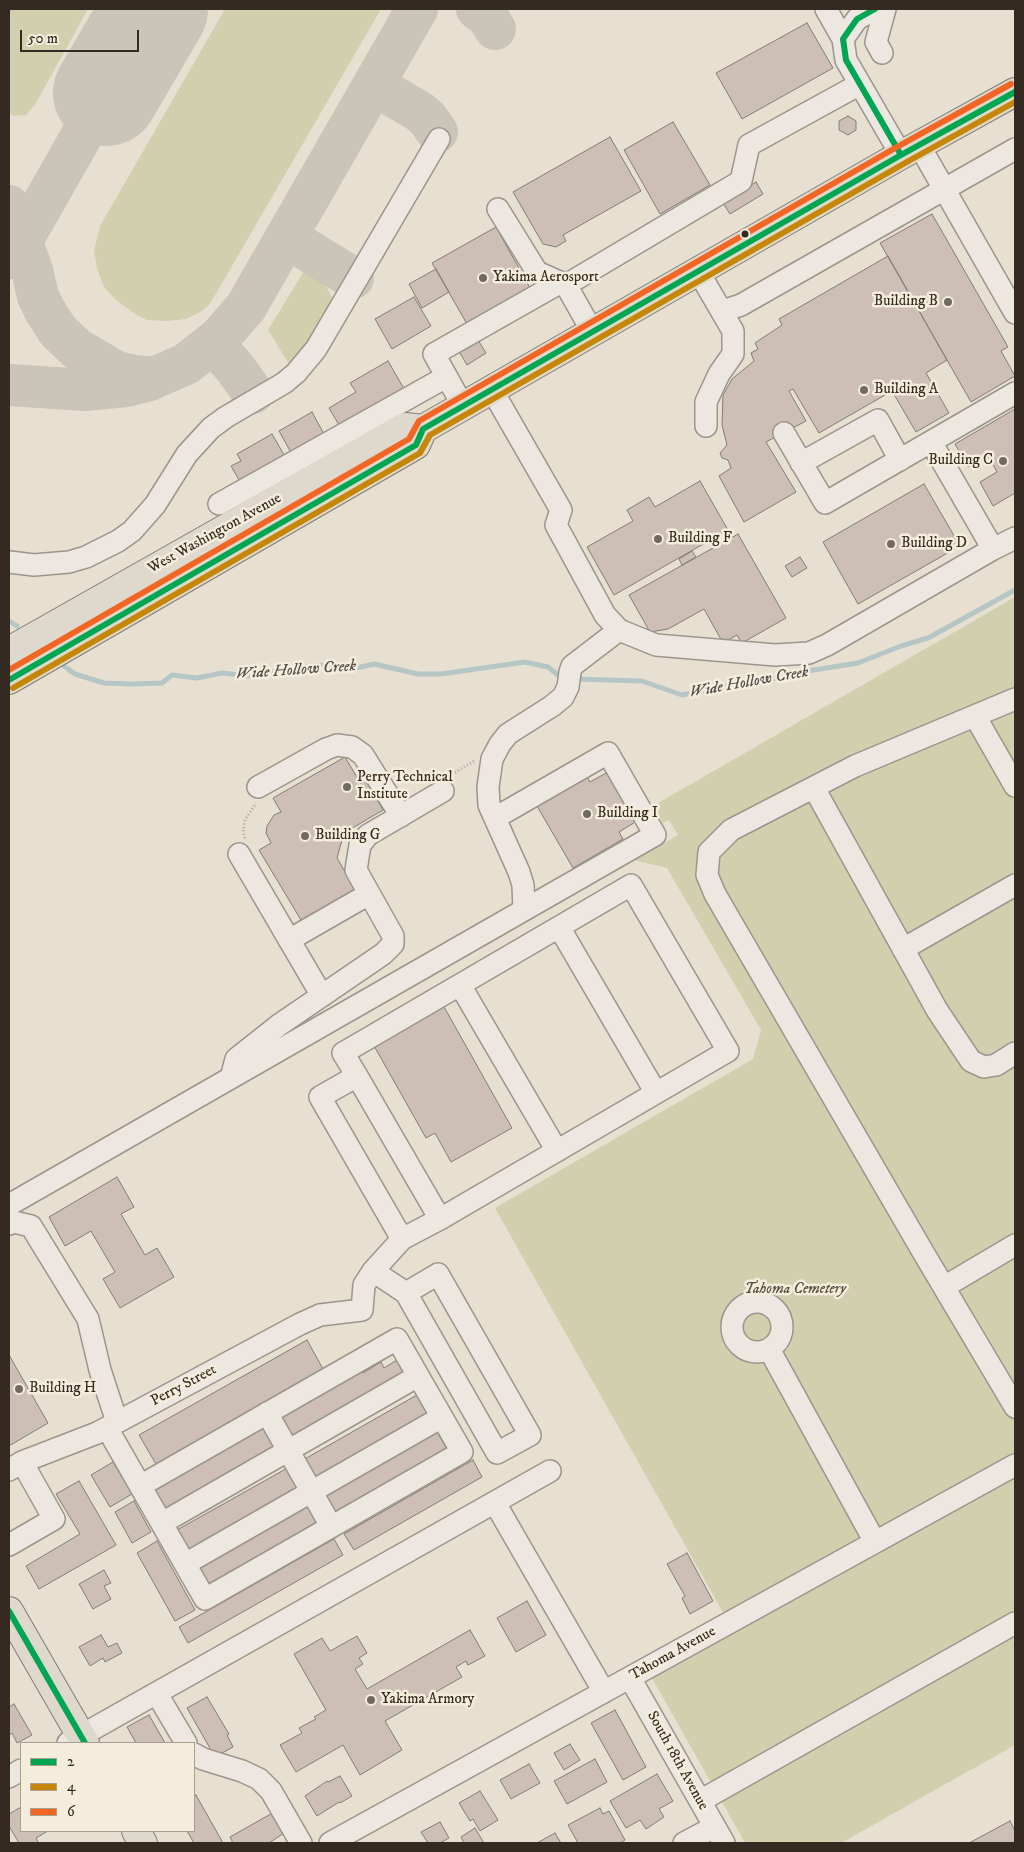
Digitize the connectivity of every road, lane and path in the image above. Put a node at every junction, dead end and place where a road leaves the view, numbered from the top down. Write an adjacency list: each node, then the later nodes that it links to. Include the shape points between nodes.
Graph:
1 (826, 9): 4 (street)
2 (875, 9): 4 (street, via 857,19)
3 (885, 9): 5 (street, via 876,42)
4 (843, 39): 6 (street, via 846,60)
5 (882, 53)
6 (860, 84): 10 (street); 14 (street, via 749,145 741,181)
7 (1015, 92): 10 (main road, West Washington Avenue)
8 (439, 139): 31 (street, via 316,349 296,373 205,434 187,454 156,505 118,541 69,562 34,565)
9 (1015, 149): 11 (street)
10 (910, 150): 11 (street); 13 (main road, West Washington Avenue)
11 (944, 189): 15 (street, via 741,305); 16 (street)
12 (498, 209): 14 (street, via 537,272)
13 (698, 271): 15 (street); 17 (main road, West Washington Avenue)
14 (563, 283): 17 (street); 18 (street, via 434,354)
15 (723, 311): 22 (street, via 733,331 733,354 706,402)
16 (1015, 313)
17 (592, 331): 19 (main road, West Washington Avenue)
18 (446, 377): 21 (street); 28 (street)
19 (492, 390): 21 (main road, West Washington Avenue); 32 (street, via 561,510 556,525 605,615)
20 (1015, 393): 25 (street)
21 (463, 406): 23 (main road, West Washington Avenue)
22 (706, 426)
23 (424, 429): 33 (main road, West Washington Avenue, via 405,427); 34 (main road, West Washington Avenue, via 416,445)
24 (784, 433): 27 (street)
25 (931, 442): 26 (street); 30 (street)
26 (900, 460): 27 (street, via 825,503); 27 (street, via 878,420)
27 (802, 463)
28 (219, 504)
29 (1015, 538): 30 (street)
30 (993, 550): 32 (street, via 809,653 775,655 656,645)
31 (9, 562)
32 (619, 630): 42 (street, via 578,662 563,698 508,734 500,744 492,759 488,787 489,805)
33 (9, 651)
34 (9, 680)
35 (1015, 699): 36 (street)
36 (975, 716): 37 (street); 39 (street, via 855,766)
37 (1015, 786)
38 (258, 787): 41 (street, via 326,749 337,745 352,747 363,755); 43 (path, via 264,796 248,812 243,832 249,849)
39 (814, 788): 49 (street); 63 (street, via 731,830 709,852 707,875 720,903)
40 (443, 791): 41 (street)
41 (401, 816): 45 (street, via 368,835 360,844 356,870)
42 (495, 818): 46 (street, via 519,872); 46 (street, via 608,753 655,835)
43 (240, 854): 48 (street)
44 (1015, 885): 49 (street)
45 (369, 894): 48 (street); 51 (street, via 393,936 393,944)
46 (524, 910): 54 (street)
47 (559, 927): 50 (street); 55 (street); 55 (street, via 631,885 646,910 728,1051)
48 (289, 940): 51 (street)
49 (903, 949): 52 (street, via 936,1010 971,1061 984,1067 996,1065)
50 (460, 985): 53 (street, via 343,1053); 56 (street)
51 (322, 996): 54 (street, via 236,1059)
52 (1015, 1052)
53 (357, 1076): 58 (street); 60 (street, via 320,1097)
54 (231, 1078): 57 (street)
55 (656, 1093): 56 (street)
56 (556, 1151): 58 (street)
57 (9, 1205)
58 (440, 1219): 60 (street)
59 (9, 1224): 70 (street, via 31,1226 88,1319)
60 (402, 1240): 62 (street)
61 (1015, 1245): 63 (street)
62 (373, 1272): 64 (street); 70 (street, Perry Street, via 364,1285 362,1310 320,1315 300,1324)
63 (944, 1288): 67 (street)
64 (406, 1292): 64 (street, via 497,1453 530,1435 438,1274)
65 (769, 1349): 80 (street)
66 (418, 1376): 68 (street, via 397,1339); 69 (street); 71 (street)
67 (1015, 1407)
68 (267, 1413): 71 (street); 75 (street)
69 (442, 1417): 76 (street); 79 (street, via 462,1452)
70 (112, 1425): 73 (street, Perry Street); 75 (street)
71 (288, 1450): 76 (street); 78 (street)
72 (1015, 1465): 80 (street, Tahoma Avenue)
73 (15, 1466): 81 (street, via 54,1519)
74 (550, 1471): 77 (street)
75 (140, 1486): 78 (street)
76 (312, 1491): 79 (street); 82 (street)
77 (495, 1503): 86 (street); 87 (street)
78 (162, 1523): 82 (street)
79 (332, 1526): 82 (street, via 205,1598)
80 (876, 1542): 85 (street, Tahoma Avenue)
81 (9, 1545)
82 (185, 1564)
83 (9, 1611): 88 (main road)
84 (1015, 1623): 93 (street)
85 (630, 1678): 86 (street, Tahoma Avenue); 93 (street, South 18th Avenue)
86 (604, 1692): 98 (street, Tahoma Avenue)
87 (157, 1694): 88 (street); 89 (street)
88 (78, 1741)
89 (185, 1742)
90 (195, 1755): 97 (street, via 259,1779 271,1792)
91 (20, 1771): 92 (street)
92 (9, 1777)
93 (700, 1801): 95 (street, South 18th Avenue)
94 (137, 1832): 96 (main road)
95 (719, 1835): 99 (street)
96 (143, 1843)
97 (302, 1843)
98 (330, 1843)
99 (684, 1843)

